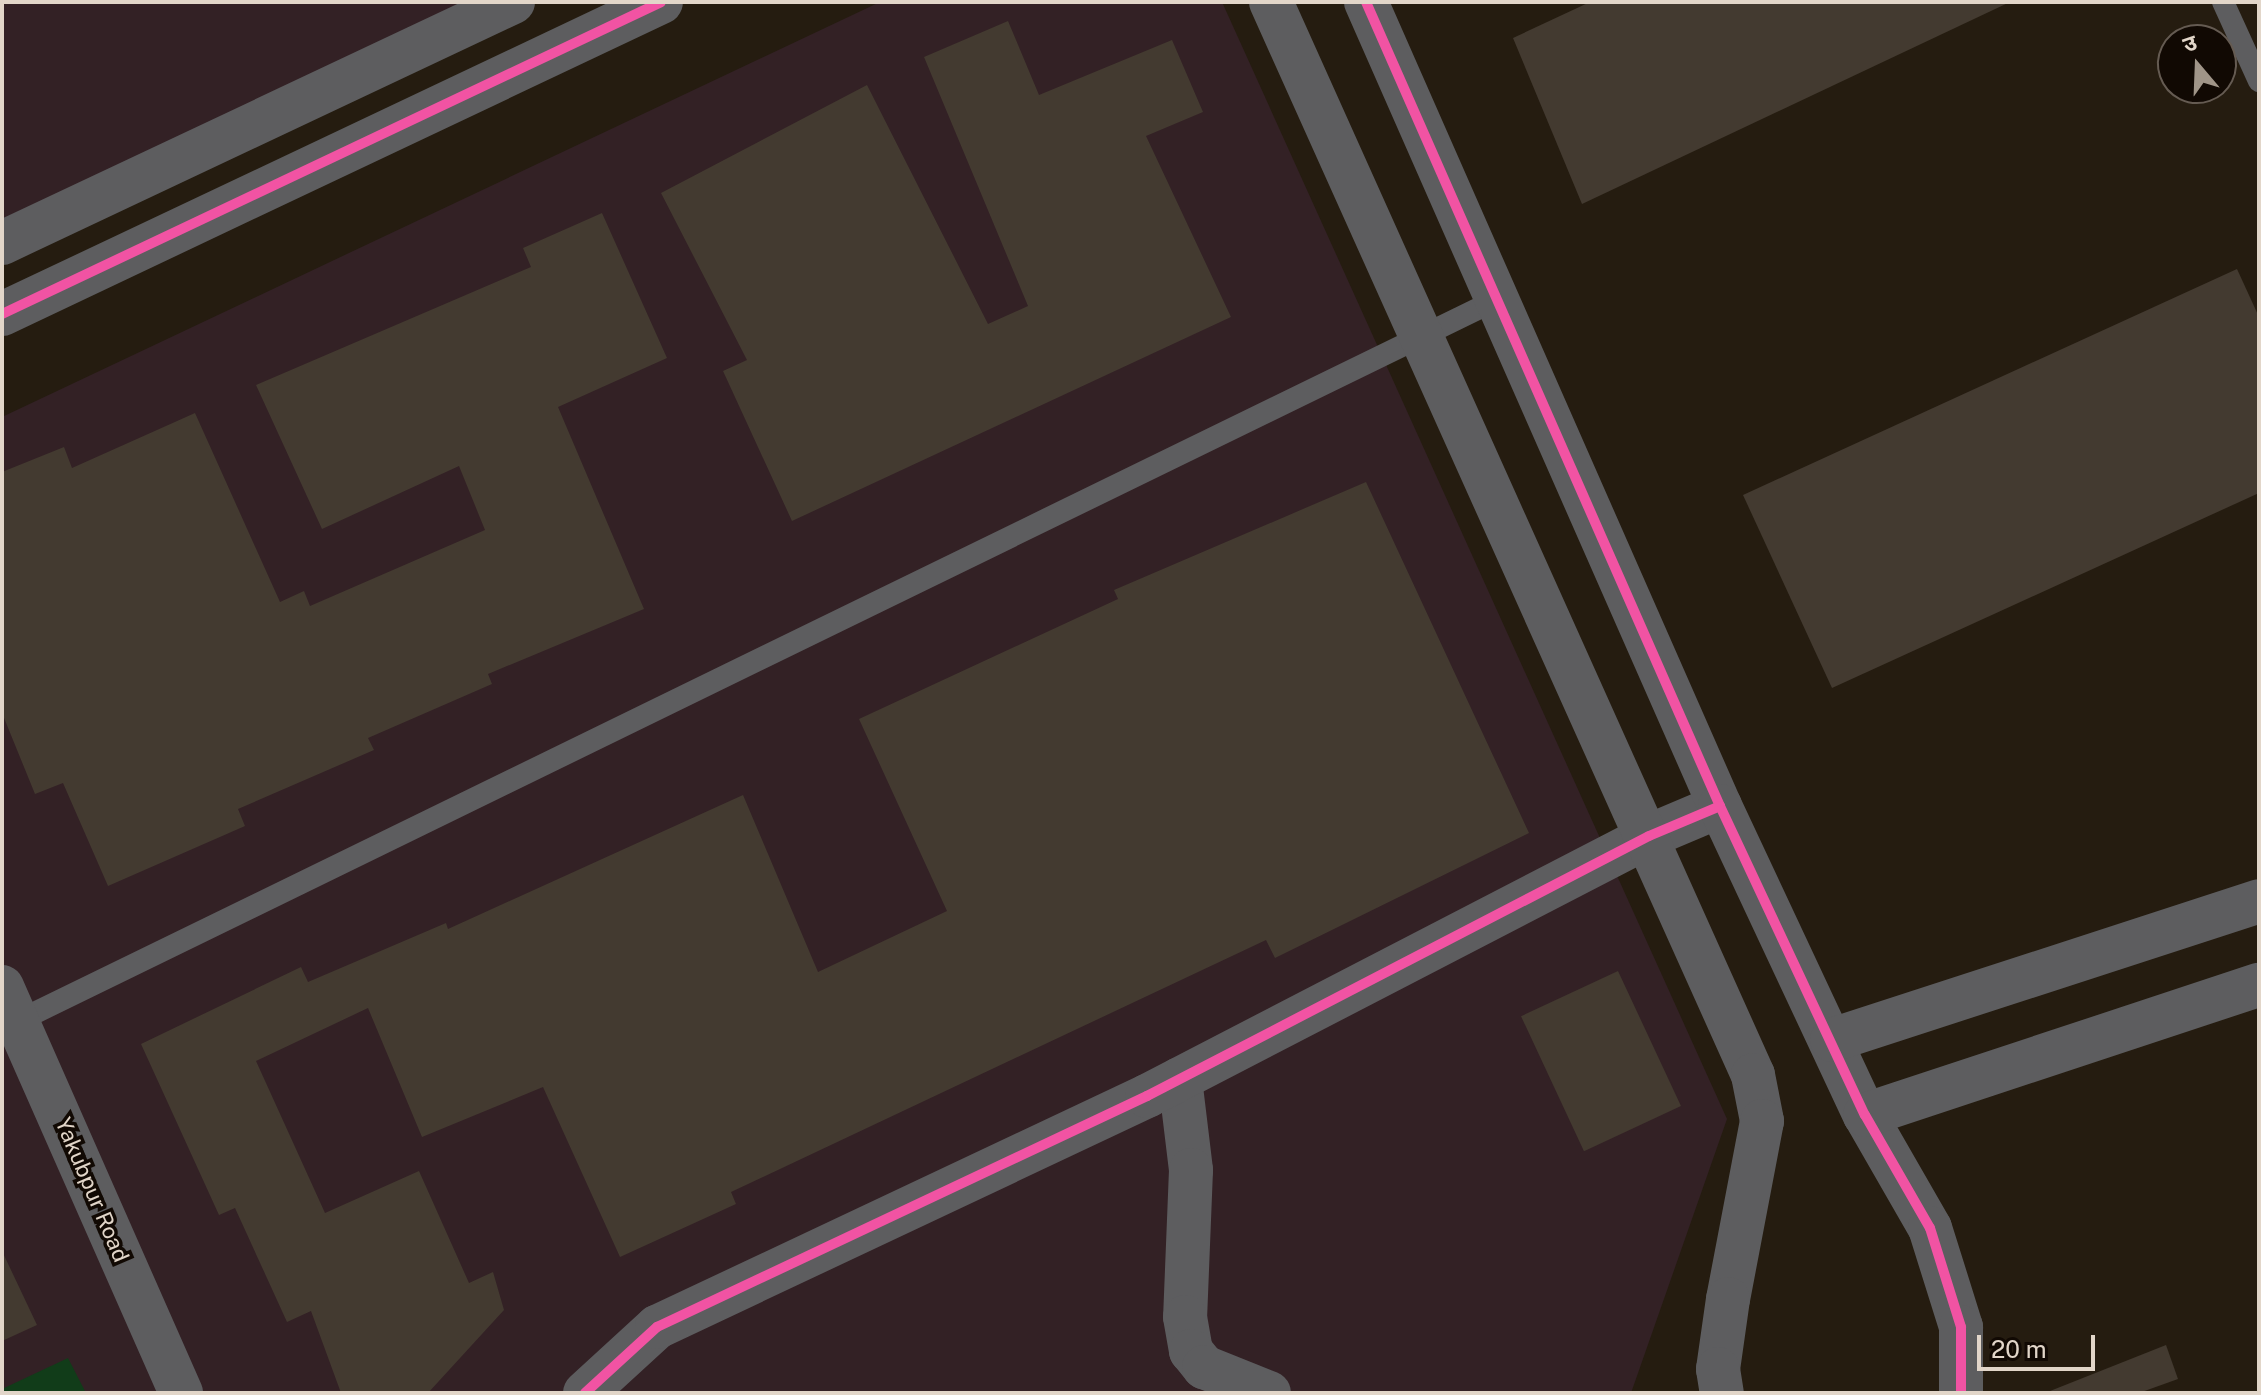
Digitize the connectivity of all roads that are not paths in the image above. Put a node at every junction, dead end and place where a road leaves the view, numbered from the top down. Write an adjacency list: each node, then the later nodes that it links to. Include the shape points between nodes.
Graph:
1 (513, 2): 7 (street)
2 (661, 2): 9 (street)
3 (1271, 2): 10 (street)
4 (1366, 2): 8 (street)
5 (2223, 2): 6 (lane)
6 (2259, 81)
7 (2, 243)
8 (1498, 299): 10 (lane); 11 (street)
9 (2, 314)
10 (1420, 334): 12 (street); 15 (lane)
11 (1720, 806): 12 (street); 16 (street)
12 (1649, 836): 17 (street); 22 (street, via 1753,1075 1762,1121 1728,1299 1718,1369)
13 (2259, 901): 16 (street)
14 (2259, 985): 18 (street)
15 (8, 1012): 19 (street, Yakubpur Road)
16 (1832, 1040): 18 (street)
17 (1180, 1079): 20 (street, via 657,1327); 21 (street, via 1191,1170 1185,1317 1191,1351 1204,1367)
18 (1865, 1115): 23 (street, via 1930,1228 1961,1327)
19 (181, 1393)
20 (585, 1393)
21 (1269, 1393)
22 (1722, 1393)
23 (1961, 1393)

